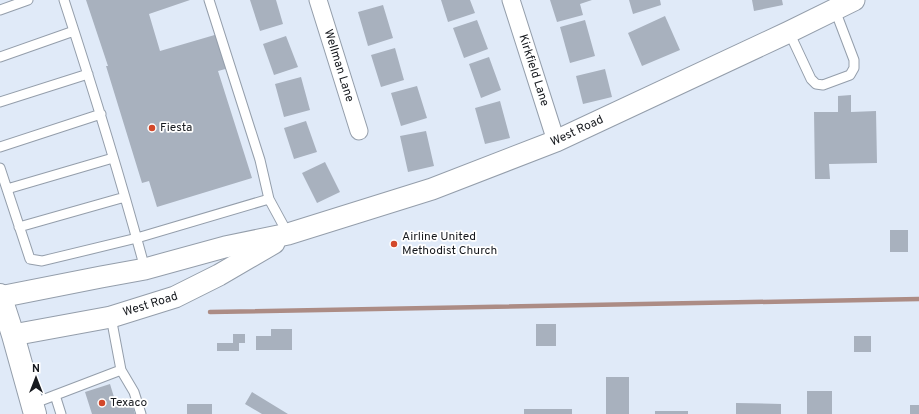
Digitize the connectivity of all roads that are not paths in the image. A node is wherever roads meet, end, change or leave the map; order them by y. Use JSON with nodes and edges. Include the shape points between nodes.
{"nodes":[{"id":1,"x":28,"y":0,"type":"edge"},
{"id":2,"x":64,"y":0,"type":"edge"},
{"id":3,"x":209,"y":0,"type":"edge"},
{"id":4,"x":318,"y":0,"type":"edge"},
{"id":5,"x":511,"y":0,"type":"edge"},
{"id":6,"x":854,"y":0,"type":"edge"},
{"id":7,"x":0,"y":10,"type":"edge"},
{"id":8,"x":835,"y":10,"type":"junction"},
{"id":9,"x":74,"y":31,"type":"junction"},
{"id":10,"x":789,"y":32,"type":"junction"},
{"id":11,"x":0,"y":57,"type":"edge"},
{"id":12,"x":88,"y":74,"type":"junction"},
{"id":13,"x":0,"y":102,"type":"edge"},
{"id":14,"x":101,"y":114,"type":"junction"},
{"id":15,"x":359,"y":131,"type":"dead end"},
{"id":16,"x":556,"y":142,"type":"junction"},
{"id":17,"x":0,"y":146,"type":"edge"},
{"id":18,"x":114,"y":158,"type":"junction"},
{"id":19,"x":0,"y":168,"type":"edge"},
{"id":20,"x":7,"y":189,"type":"junction"},
{"id":21,"x":125,"y":197,"type":"junction"},
{"id":22,"x":269,"y":199,"type":"junction"},
{"id":23,"x":19,"y":227,"type":"junction"},
{"id":24,"x":288,"y":234,"type":"junction"},
{"id":25,"x":137,"y":238,"type":"junction"},
{"id":26,"x":145,"y":269,"type":"junction"},
{"id":27,"x":0,"y":296,"type":"edge"},
{"id":28,"x":111,"y":317,"type":"junction"},
{"id":29,"x":6,"y":336,"type":"edge"},
{"id":30,"x":121,"y":370,"type":"junction"},
{"id":31,"x":55,"y":395,"type":"junction"},
{"id":32,"x":34,"y":409,"type":"edge"},
{"id":33,"x":61,"y":414,"type":"edge"},
{"id":34,"x":142,"y":414,"type":"edge"}],
"edges":[{"from":1,"to":7,"type":"lane"},
{"from":2,"to":9,"type":"lane"},
{"from":3,"to":22,"type":"lane","via":[[260,160]]},
{"from":4,"to":15,"type":"street","name":"Wellman Lane"},
{"from":5,"to":16,"type":"street","name":"Kirkfield Lane"},
{"from":6,"to":8,"type":"street","name":"West Road"},
{"from":8,"to":10,"type":"street","name":"West Road"},
{"from":8,"to":10,"type":"lane","via":[[854,60],[854,68],[850,75],[823,85],[816,84],[810,79]]},
{"from":9,"to":11,"type":"lane"},
{"from":9,"to":12,"type":"lane"},
{"from":10,"to":16,"type":"street","name":"West Road"},
{"from":12,"to":13,"type":"lane"},
{"from":12,"to":14,"type":"lane"},
{"from":14,"to":17,"type":"lane"},
{"from":14,"to":18,"type":"lane"},
{"from":16,"to":24,"type":"street","name":"West Road","via":[[432,190]]},
{"from":18,"to":20,"type":"lane"},
{"from":18,"to":21,"type":"lane"},
{"from":19,"to":20,"type":"lane"},
{"from":20,"to":23,"type":"lane"},
{"from":21,"to":23,"type":"lane"},
{"from":21,"to":25,"type":"lane"},
{"from":22,"to":24,"type":"lane"},
{"from":22,"to":25,"type":"lane"},
{"from":23,"to":25,"type":"lane","via":[[30,259],[42,262]]},
{"from":24,"to":26,"type":"street","name":"West Road","via":[[225,247]]},
{"from":24,"to":28,"type":"street","name":"West Road","via":[[219,275],[175,297]]},
{"from":25,"to":26,"type":"lane"},
{"from":26,"to":27,"type":"street","name":"West Road"},
{"from":27,"to":29,"type":"main road"},
{"from":28,"to":29,"type":"street","name":"West Road"},
{"from":28,"to":30,"type":"lane"},
{"from":29,"to":32,"type":"main road"},
{"from":30,"to":31,"type":"lane"},
{"from":30,"to":34,"type":"lane","via":[[134,392]]},
{"from":31,"to":32,"type":"lane"},
{"from":31,"to":33,"type":"lane"}]}
